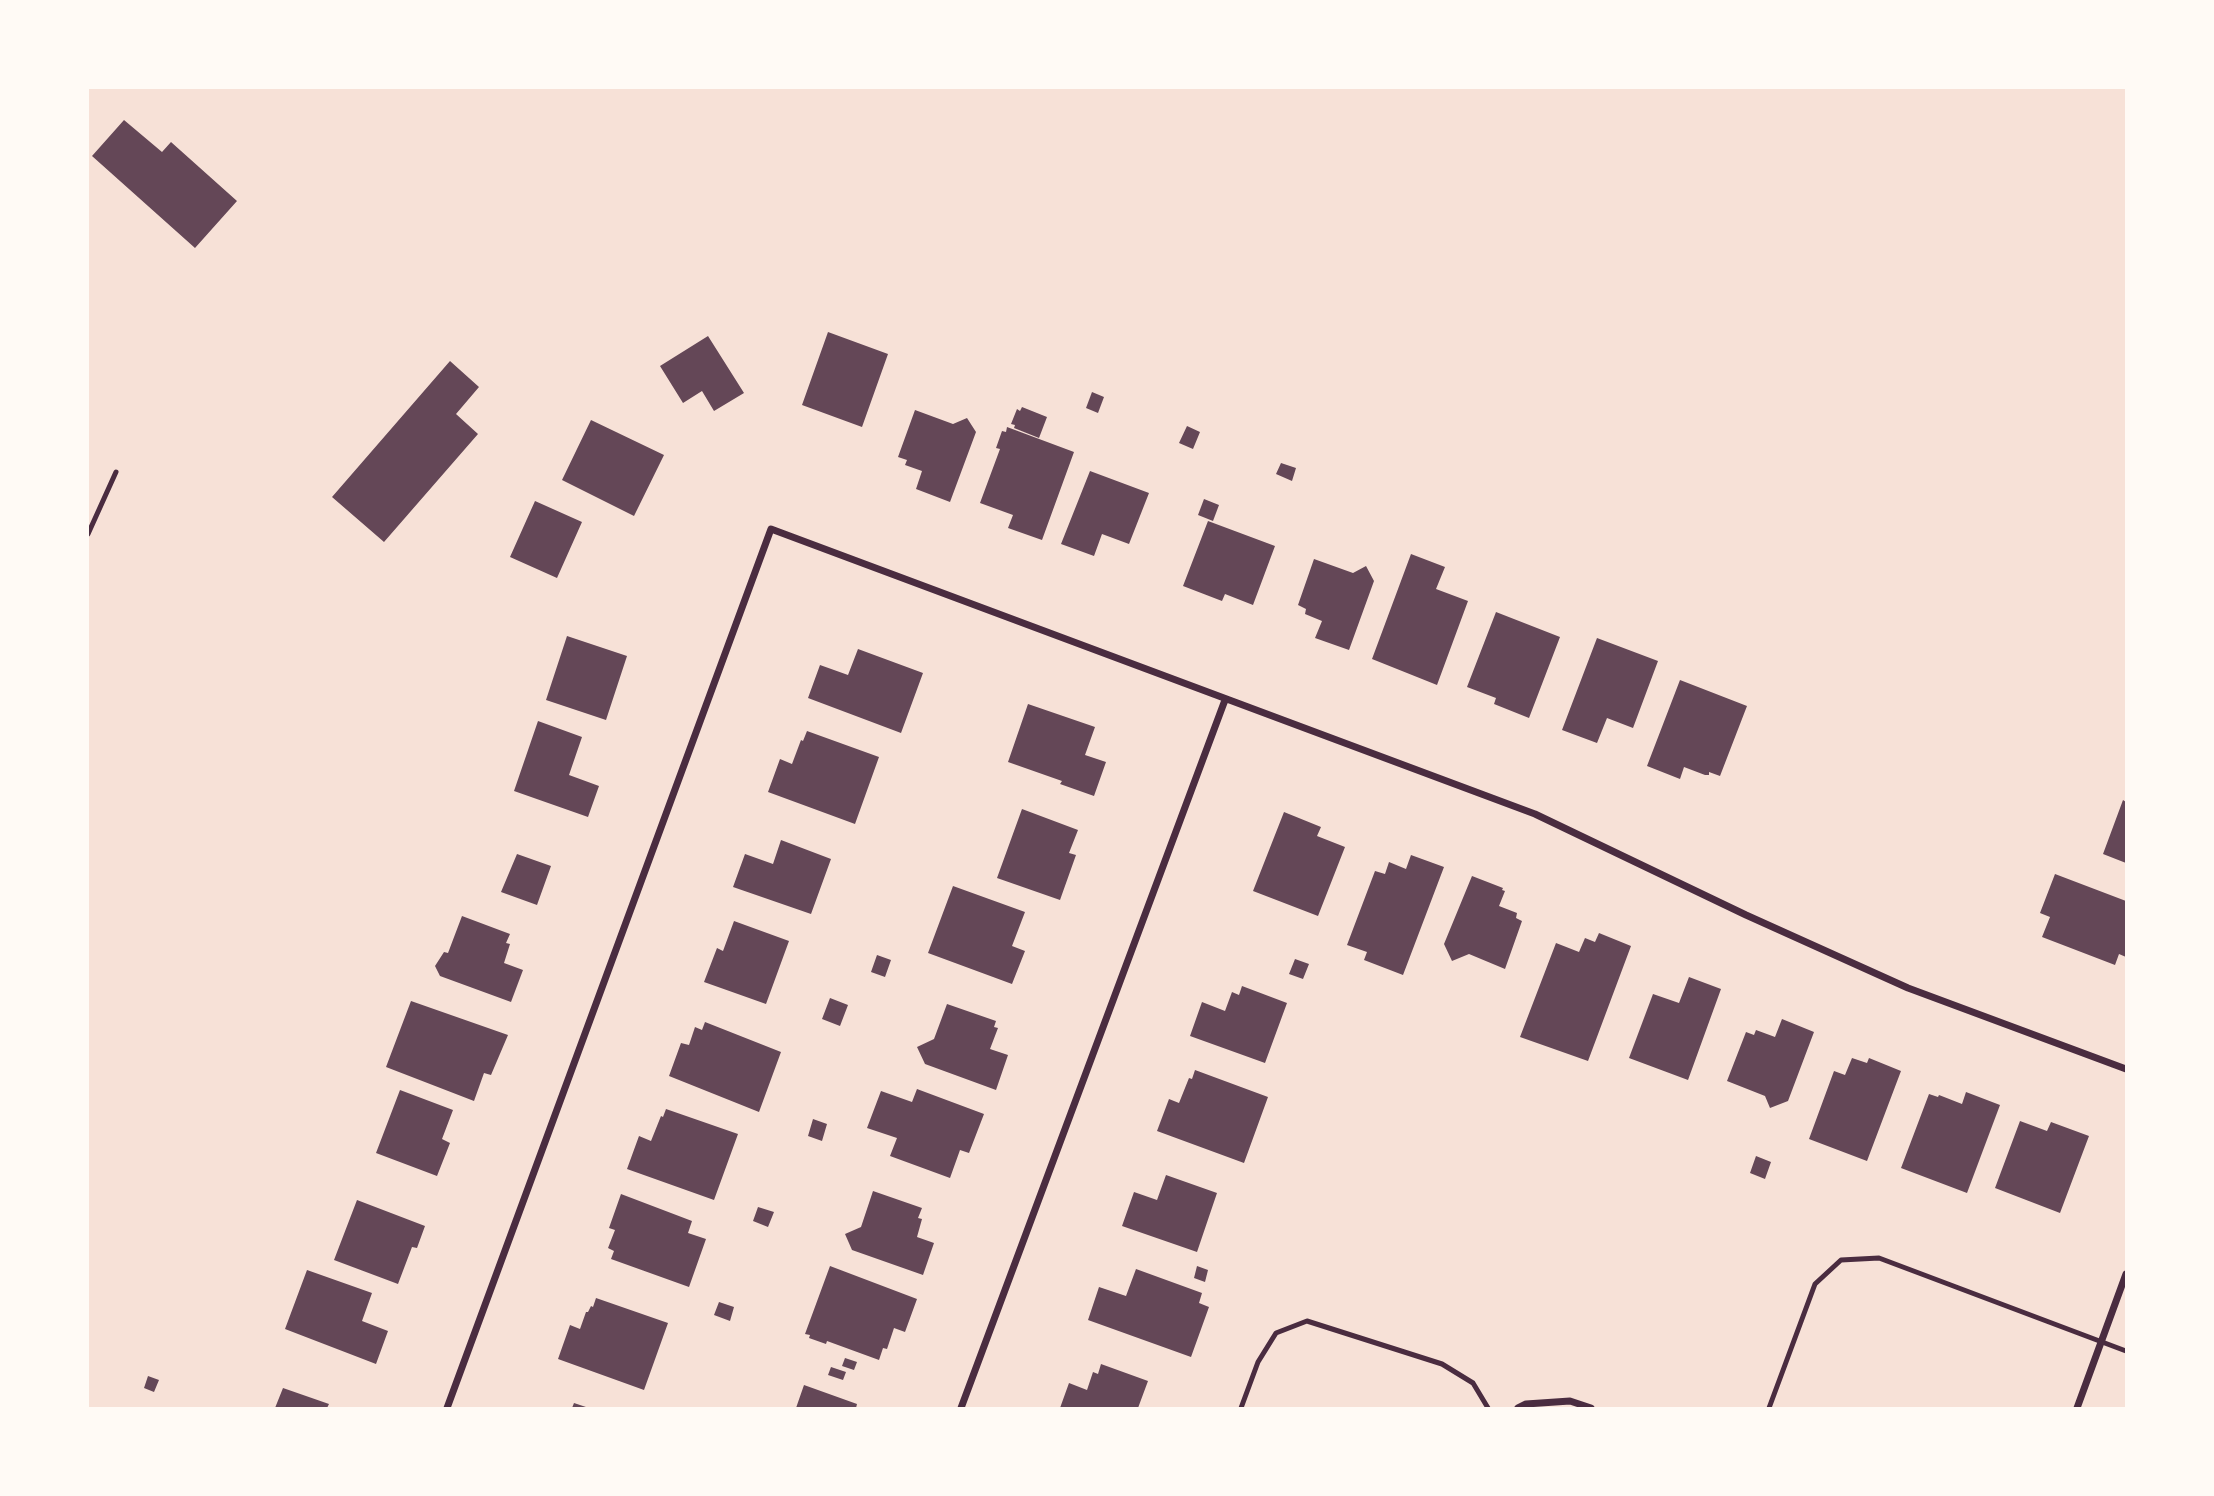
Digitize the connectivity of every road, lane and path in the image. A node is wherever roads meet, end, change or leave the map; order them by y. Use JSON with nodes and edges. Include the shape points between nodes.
{"nodes":[{"id":1,"x":116,"y":472,"type":"dead end"},
{"id":2,"x":88,"y":534,"type":"edge"},
{"id":3,"x":1226,"y":700,"type":"junction"},
{"id":4,"x":2126,"y":1069,"type":"edge"},
{"id":5,"x":2126,"y":1274,"type":"edge"},
{"id":6,"x":2101,"y":1342,"type":"junction"},
{"id":7,"x":2126,"y":1351,"type":"edge"},
{"id":8,"x":447,"y":1409,"type":"edge"},
{"id":9,"x":961,"y":1409,"type":"edge"},
{"id":10,"x":1241,"y":1409,"type":"edge"},
{"id":11,"x":1488,"y":1409,"type":"edge"},
{"id":12,"x":1518,"y":1409,"type":"edge"},
{"id":13,"x":1591,"y":1409,"type":"edge"},
{"id":14,"x":1769,"y":1409,"type":"edge"},
{"id":15,"x":2077,"y":1409,"type":"edge"}],
"edges":[{"from":1,"to":2,"type":"lane"},
{"from":3,"to":4,"type":"street","via":[[1535,814],[1908,988]]},
{"from":3,"to":8,"type":"street","via":[[771,529]]},
{"from":3,"to":9,"type":"street"},
{"from":5,"to":6,"type":"street"},
{"from":6,"to":7,"type":"lane"},
{"from":6,"to":14,"type":"lane","via":[[1879,1258],[1840,1260],[1815,1284]]},
{"from":6,"to":15,"type":"street"},
{"from":10,"to":11,"type":"lane","via":[[1258,1362],[1276,1333],[1307,1321],[1443,1364],[1474,1383]]},
{"from":12,"to":13,"type":"street","via":[[1526,1404],[1570,1401]]}]}
